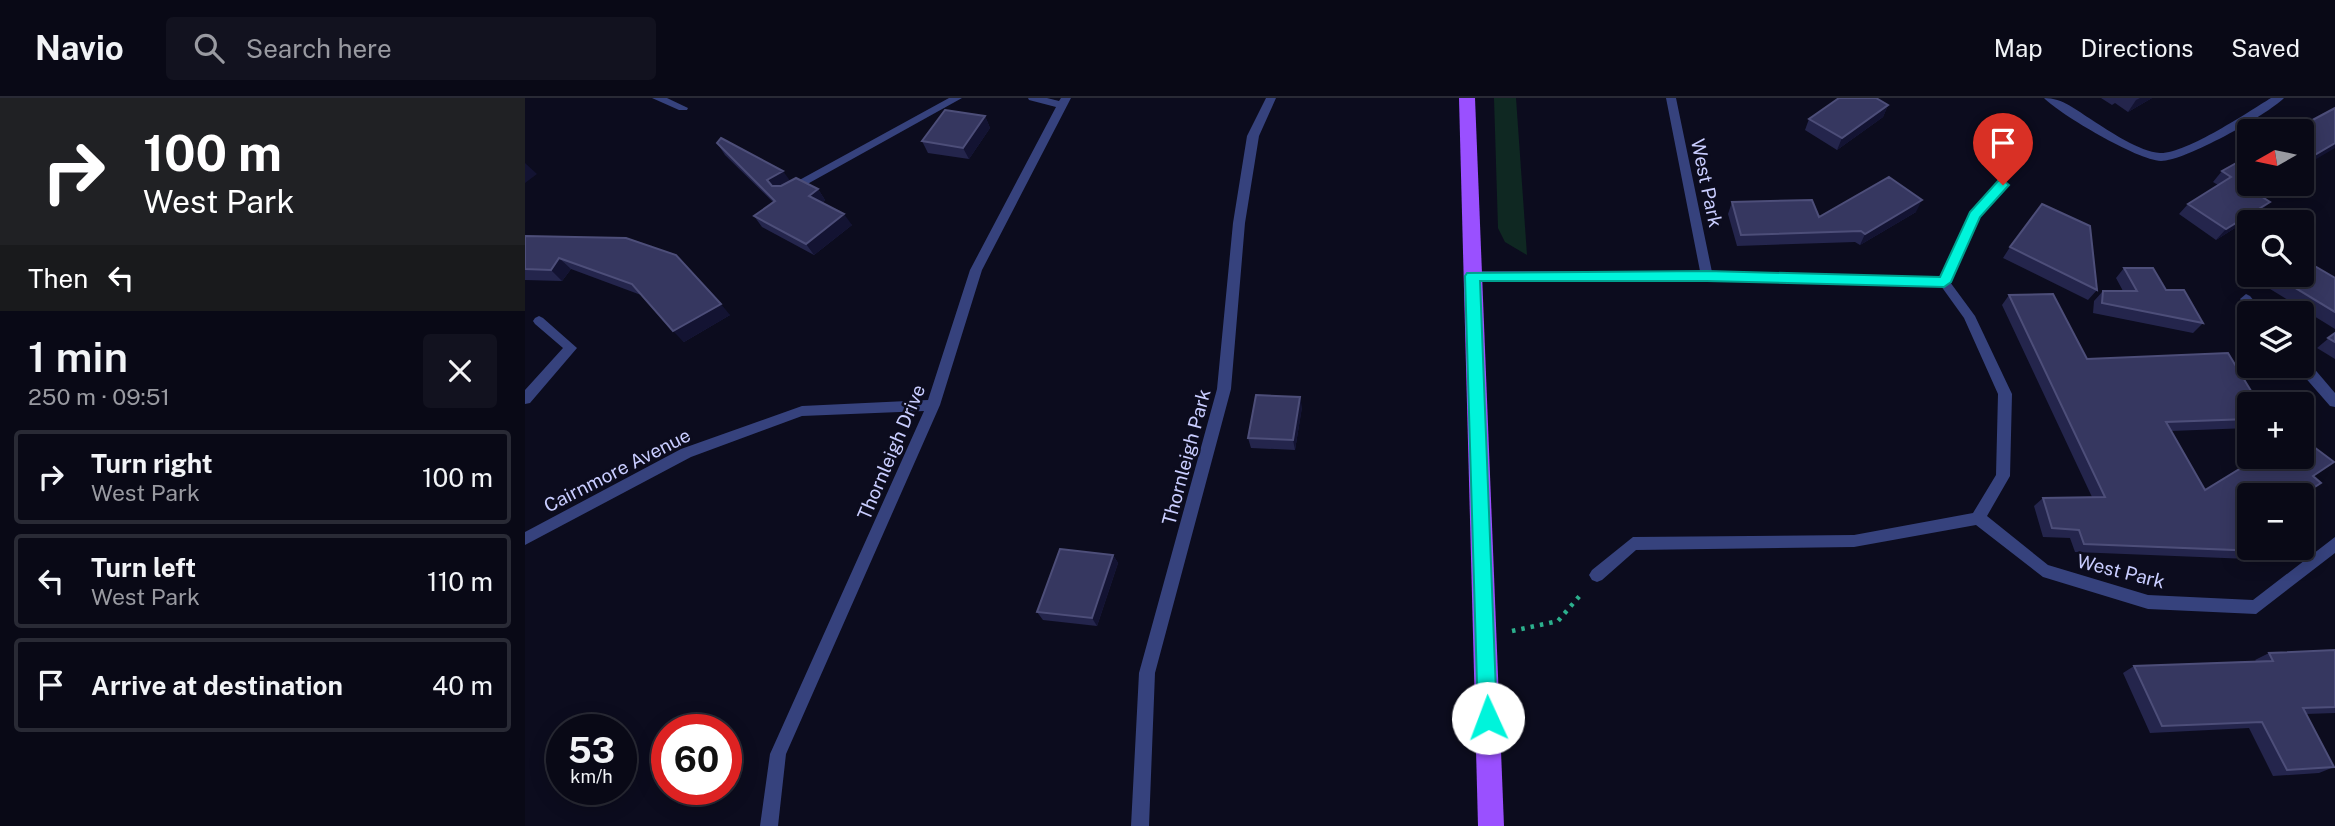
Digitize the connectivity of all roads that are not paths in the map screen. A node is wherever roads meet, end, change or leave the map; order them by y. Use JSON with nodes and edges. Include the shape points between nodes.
{"nodes":[{"id":1,"x":657,"y":98,"type":"edge"},
{"id":2,"x":957,"y":98,"type":"edge"},
{"id":3,"x":1033,"y":98,"type":"edge"},
{"id":4,"x":1271,"y":98,"type":"edge"},
{"id":5,"x":1467,"y":98,"type":"edge"},
{"id":6,"x":1671,"y":98,"type":"edge"},
{"id":7,"x":2049,"y":98,"type":"edge"},
{"id":8,"x":2279,"y":98,"type":"edge"},
{"id":9,"x":1064,"y":102,"type":"edge"},
{"id":10,"x":683,"y":108,"type":"dead end"},
{"id":11,"x":2003,"y":185,"type":"dead end"},
{"id":12,"x":785,"y":192,"type":"edge"},
{"id":13,"x":1472,"y":276,"type":"junction"},
{"id":14,"x":1707,"y":276,"type":"junction"},
{"id":15,"x":1944,"y":282,"type":"junction"},
{"id":16,"x":539,"y":321,"type":"dead end"},
{"id":17,"x":2314,"y":378,"type":"edge"},
{"id":18,"x":525,"y":398,"type":"edge"},
{"id":19,"x":2335,"y":402,"type":"edge"},
{"id":20,"x":933,"y":405,"type":"junction"},
{"id":21,"x":1978,"y":518,"type":"junction"},
{"id":22,"x":525,"y":539,"type":"edge"},
{"id":23,"x":2335,"y":544,"type":"edge"},
{"id":24,"x":1597,"y":575,"type":"road end"},
{"id":25,"x":769,"y":826,"type":"edge"},
{"id":26,"x":1140,"y":826,"type":"edge"},
{"id":27,"x":1491,"y":826,"type":"edge"}],
"edges":[{"from":1,"to":10,"type":"street"},
{"from":2,"to":12,"type":"street"},
{"from":3,"to":9,"type":"street"},
{"from":4,"to":26,"type":"street","name":"Thornleigh Park","via":[[1253,136],[1224,389],[1147,673]]},
{"from":5,"to":13,"type":"main road"},
{"from":6,"to":14,"type":"street","name":"West Park"},
{"from":7,"to":8,"type":"street","via":[[2137,149],[2160,157],[2179,154]]},
{"from":9,"to":20,"type":"street","name":"Thornleigh Drive","via":[[976,270]]},
{"from":11,"to":15,"type":"street","via":[[1975,215]]},
{"from":13,"to":14,"type":"street"},
{"from":13,"to":27,"type":"main road"},
{"from":14,"to":15,"type":"street"},
{"from":15,"to":21,"type":"street","via":[[1969,316],[2005,394],[2003,476]]},
{"from":16,"to":18,"type":"street","via":[[571,348]]},
{"from":17,"to":19,"type":"street"},
{"from":20,"to":22,"type":"street","name":"Cairnmore Avenue","via":[[802,411],[686,453]]},
{"from":20,"to":25,"type":"street","name":"Thornleigh Drive","via":[[778,754]]},
{"from":21,"to":23,"type":"street","name":"West Park","via":[[2043,570],[2148,602],[2256,607]]},
{"from":21,"to":24,"type":"street","via":[[1854,541],[1633,544]]}]}
